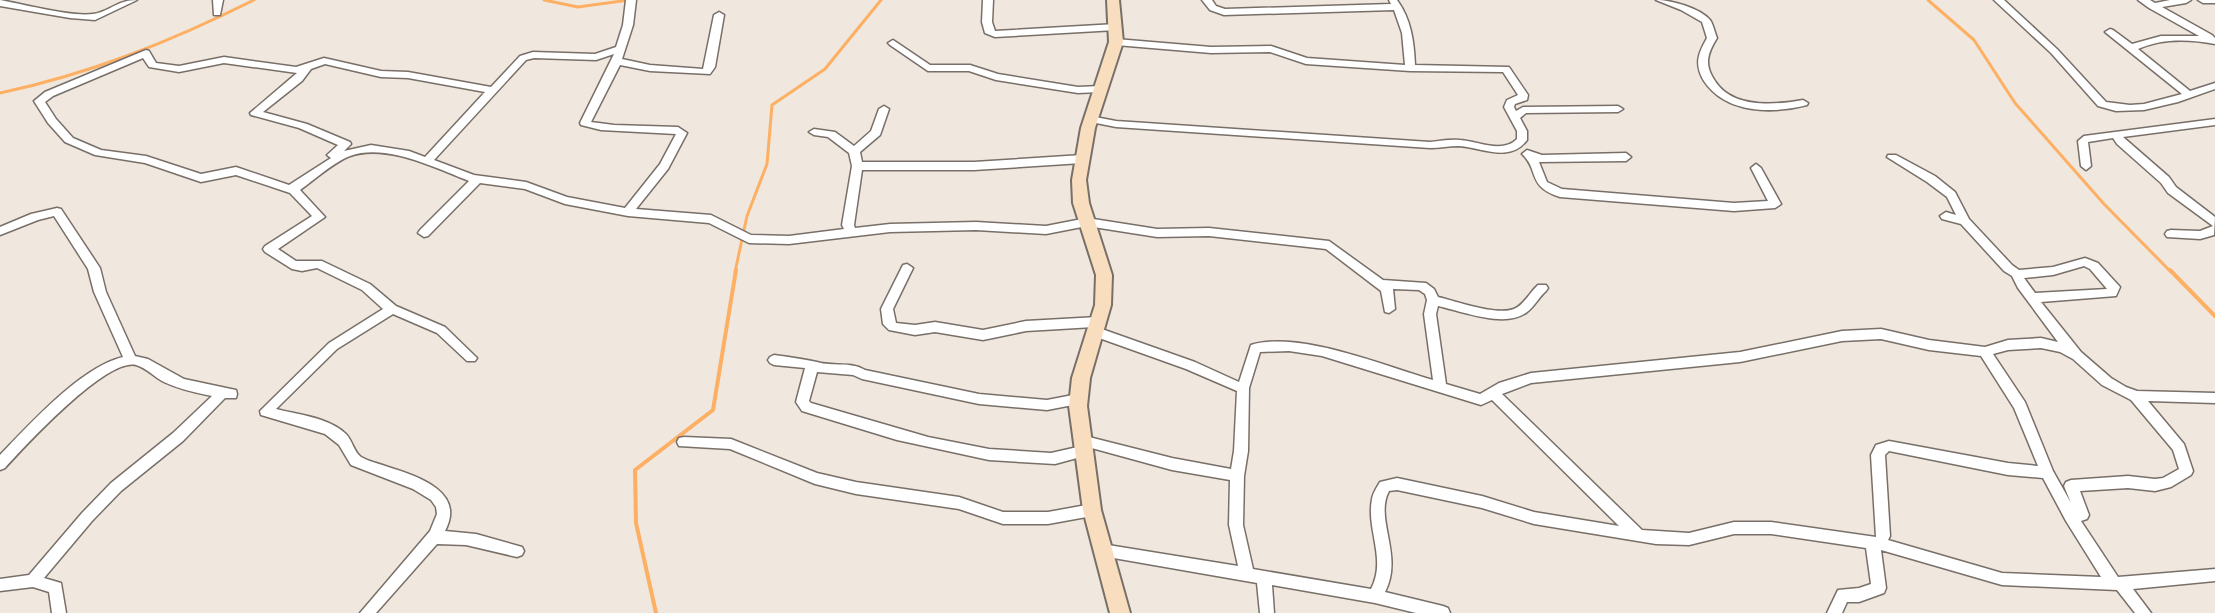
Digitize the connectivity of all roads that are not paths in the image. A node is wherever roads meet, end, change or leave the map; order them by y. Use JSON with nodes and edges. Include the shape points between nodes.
{"nodes":[{"id":1,"x":132,"y":0,"type":"edge"},
{"id":2,"x":218,"y":0,"type":"edge"},
{"id":3,"x":632,"y":0,"type":"edge"},
{"id":4,"x":988,"y":0,"type":"edge"},
{"id":5,"x":1113,"y":0,"type":"edge"},
{"id":6,"x":1207,"y":0,"type":"edge"},
{"id":7,"x":1661,"y":0,"type":"edge"},
{"id":8,"x":1999,"y":0,"type":"edge"},
{"id":9,"x":2143,"y":0,"type":"edge"},
{"id":10,"x":2186,"y":0,"type":"edge"},
{"id":11,"x":2203,"y":0,"type":"edge"},
{"id":12,"x":2215,"y":0,"type":"edge"},
{"id":13,"x":0,"y":3,"type":"edge"},
{"id":14,"x":1395,"y":4,"type":"edge"},
{"id":15,"x":2152,"y":6,"type":"junction"},
{"id":16,"x":218,"y":13,"type":"dead end"},
{"id":17,"x":719,"y":15,"type":"dead end"},
{"id":18,"x":2110,"y":32,"type":"dead end"},
{"id":19,"x":1116,"y":35,"type":"junction"},
{"id":20,"x":2215,"y":41,"type":"edge"},
{"id":21,"x":893,"y":43,"type":"dead end"},
{"id":22,"x":2131,"y":48,"type":"junction"},
{"id":23,"x":621,"y":49,"type":"junction"},
{"id":24,"x":617,"y":61,"type":"junction"},
{"id":25,"x":307,"y":67,"type":"junction"},
{"id":26,"x":1410,"y":68,"type":"junction"},
{"id":27,"x":2215,"y":86,"type":"edge"},
{"id":28,"x":1100,"y":89,"type":"junction"},
{"id":29,"x":490,"y":90,"type":"junction"},
{"id":30,"x":2189,"y":95,"type":"junction"},
{"id":31,"x":1803,"y":103,"type":"dead end"},
{"id":32,"x":884,"y":109,"type":"dead end"},
{"id":33,"x":1618,"y":109,"type":"dead end"},
{"id":34,"x":1516,"y":116,"type":"junction"},
{"id":35,"x":1090,"y":119,"type":"junction"},
{"id":36,"x":2210,"y":123,"type":"edge"},
{"id":37,"x":814,"y":132,"type":"dead end"},
{"id":38,"x":2215,"y":132,"type":"edge"},
{"id":39,"x":2120,"y":134,"type":"junction"},
{"id":40,"x":1515,"y":147,"type":"junction"},
{"id":41,"x":841,"y":151,"type":"dead end"},
{"id":42,"x":855,"y":157,"type":"junction"},
{"id":43,"x":1531,"y":157,"type":"junction"},
{"id":44,"x":1626,"y":157,"type":"dead end"},
{"id":45,"x":1892,"y":157,"type":"dead end"},
{"id":46,"x":1082,"y":159,"type":"junction"},
{"id":47,"x":426,"y":162,"type":"junction"},
{"id":48,"x":2086,"y":166,"type":"dead end"},
{"id":49,"x":1756,"y":168,"type":"dead end"},
{"id":50,"x":477,"y":179,"type":"junction"},
{"id":51,"x":628,"y":212,"type":"junction"},
{"id":52,"x":1946,"y":216,"type":"dead end"},
{"id":53,"x":1965,"y":220,"type":"junction"},
{"id":54,"x":1087,"y":222,"type":"junction"},
{"id":55,"x":2215,"y":223,"type":"edge"},
{"id":56,"x":2215,"y":230,"type":"edge"},
{"id":57,"x":0,"y":231,"type":"edge"},
{"id":58,"x":423,"y":233,"type":"dead end"},
{"id":59,"x":851,"y":233,"type":"junction"},
{"id":60,"x":2171,"y":234,"type":"dead end"},
{"id":61,"x":907,"y":268,"type":"dead end"},
{"id":62,"x":2018,"y":274,"type":"junction"},
{"id":63,"x":1379,"y":284,"type":"junction"},
{"id":64,"x":1542,"y":288,"type":"dead end"},
{"id":65,"x":2032,"y":298,"type":"junction"},
{"id":66,"x":1433,"y":300,"type":"junction"},
{"id":67,"x":392,"y":309,"type":"junction"},
{"id":68,"x":1389,"y":309,"type":"dead end"},
{"id":69,"x":1097,"y":326,"type":"junction"},
{"id":70,"x":1985,"y":352,"type":"junction"},
{"id":71,"x":2080,"y":357,"type":"junction"},
{"id":72,"x":471,"y":358,"type":"dead end"},
{"id":73,"x":131,"y":360,"type":"junction"},
{"id":74,"x":774,"y":360,"type":"dead end"},
{"id":75,"x":812,"y":367,"type":"junction"},
{"id":76,"x":1440,"y":387,"type":"junction"},
{"id":77,"x":1243,"y":388,"type":"junction"},
{"id":78,"x":1493,"y":393,"type":"junction"},
{"id":79,"x":2136,"y":396,"type":"junction"},
{"id":80,"x":2215,"y":398,"type":"edge"},
{"id":81,"x":1078,"y":399,"type":"junction"},
{"id":82,"x":684,"y":442,"type":"dead end"},
{"id":83,"x":1082,"y":446,"type":"junction"},
{"id":84,"x":0,"y":464,"type":"edge"},
{"id":85,"x":2047,"y":473,"type":"junction"},
{"id":86,"x":1237,"y":476,"type":"junction"},
{"id":87,"x":1092,"y":510,"type":"junction"},
{"id":88,"x":2071,"y":517,"type":"junction"},
{"id":89,"x":1638,"y":535,"type":"junction"},
{"id":90,"x":435,"y":538,"type":"junction"},
{"id":91,"x":1876,"y":544,"type":"junction"},
{"id":92,"x":1102,"y":550,"type":"junction"},
{"id":93,"x":517,"y":551,"type":"dead end"},
{"id":94,"x":1246,"y":573,"type":"junction"},
{"id":95,"x":2215,"y":575,"type":"edge"},
{"id":96,"x":1264,"y":577,"type":"junction"},
{"id":97,"x":33,"y":581,"type":"junction"},
{"id":98,"x":2117,"y":584,"type":"junction"},
{"id":99,"x":0,"y":585,"type":"edge"},
{"id":100,"x":1375,"y":596,"type":"junction"},
{"id":101,"x":1416,"y":610,"type":"edge"},
{"id":102,"x":59,"y":613,"type":"edge"},
{"id":103,"x":367,"y":613,"type":"edge"},
{"id":104,"x":1120,"y":613,"type":"edge"},
{"id":105,"x":1267,"y":613,"type":"edge"},
{"id":106,"x":1443,"y":613,"type":"edge"},
{"id":107,"x":1834,"y":613,"type":"edge"},
{"id":108,"x":2144,"y":613,"type":"edge"}],
"edges":[{"from":1,"to":13,"type":"street","via":[[95,17]]},
{"from":2,"to":16,"type":"street"},
{"from":3,"to":23,"type":"street"},
{"from":4,"to":19,"type":"street","via":[[990,33]]},
{"from":5,"to":19,"type":"street"},
{"from":6,"to":14,"type":"street","via":[[1213,8],[1224,12]]},
{"from":7,"to":31,"type":"street","via":[[1706,21],[1712,38],[1702,56],[1702,68],[1709,83],[1724,98],[1743,104],[1785,107]]},
{"from":8,"to":30,"type":"street","via":[[2054,51],[2102,104],[2134,107]]},
{"from":9,"to":15,"type":"street"},
{"from":10,"to":15,"type":"street"},
{"from":11,"to":12,"type":"street"},
{"from":14,"to":26,"type":"street","via":[[1410,49]]},
{"from":15,"to":20,"type":"street"},
{"from":17,"to":24,"type":"street","via":[[706,72]]},
{"from":18,"to":22,"type":"street"},
{"from":19,"to":26,"type":"street","via":[[1145,46],[1271,49],[1306,61]]},
{"from":19,"to":28,"type":"street"},
{"from":20,"to":22,"type":"street","via":[[2161,39]]},
{"from":21,"to":28,"type":"street","via":[[928,68],[970,68],[996,77],[1078,90]]},
{"from":22,"to":30,"type":"street"},
{"from":23,"to":24,"type":"street"},
{"from":23,"to":29,"type":"street","via":[[596,57],[528,55]]},
{"from":24,"to":51,"type":"street","via":[[585,117],[587,126],[643,127],[682,133],[664,166]]},
{"from":25,"to":25,"type":"street","via":[[297,70],[224,60],[179,69],[152,65],[146,53],[49,93],[39,101],[51,122],[69,140],[99,153],[146,160],[201,178],[236,171],[290,189],[345,144],[255,112],[298,80]]},
{"from":25,"to":29,"type":"street","via":[[324,61]]},
{"from":26,"to":34,"type":"street","via":[[1506,69],[1523,95],[1510,105]]},
{"from":27,"to":30,"type":"street"},
{"from":28,"to":35,"type":"street"},
{"from":29,"to":47,"type":"street"},
{"from":32,"to":42,"type":"street","via":[[877,132]]},
{"from":33,"to":34,"type":"street","via":[[1523,110]]},
{"from":34,"to":40,"type":"street","via":[[1522,141]]},
{"from":35,"to":40,"type":"street","via":[[1116,124],[1430,145],[1457,142],[1505,150]]},
{"from":35,"to":46,"type":"street"},
{"from":36,"to":38,"type":"street"},
{"from":36,"to":39,"type":"street"},
{"from":37,"to":42,"type":"street","via":[[831,134]]},
{"from":39,"to":48,"type":"street","via":[[2085,139]]},
{"from":39,"to":55,"type":"street","via":[[2121,142],[2172,190]]},
{"from":40,"to":43,"type":"street"},
{"from":41,"to":42,"type":"street"},
{"from":42,"to":46,"type":"street","via":[[974,166]]},
{"from":42,"to":59,"type":"street","via":[[848,225]]},
{"from":43,"to":44,"type":"street"},
{"from":43,"to":49,"type":"street","via":[[1543,184],[1560,193],[1734,207],[1774,204]]},
{"from":45,"to":53,"type":"street","via":[[1951,195]]},
{"from":46,"to":54,"type":"street","via":[[1079,180]]},
{"from":47,"to":50,"type":"street"},
{"from":47,"to":67,"type":"street","via":[[372,148],[345,154],[293,189],[320,217],[269,249],[292,266],[318,264],[366,287]]},
{"from":50,"to":51,"type":"street","via":[[526,186],[565,200]]},
{"from":50,"to":58,"type":"street"},
{"from":51,"to":59,"type":"street","via":[[711,219],[749,239],[789,240]]},
{"from":52,"to":53,"type":"street"},
{"from":53,"to":62,"type":"street"},
{"from":54,"to":59,"type":"street","via":[[1046,230],[976,226]]},
{"from":54,"to":63,"type":"street","via":[[1157,233],[1209,232],[1329,245]]},
{"from":54,"to":69,"type":"street","via":[[1104,275],[1103,305]]},
{"from":56,"to":60,"type":"street","via":[[2205,235]]},
{"from":57,"to":73,"type":"street","via":[[57,212],[94,268],[100,292]]},
{"from":61,"to":69,"type":"street","via":[[887,309],[893,327],[935,327],[983,335],[1026,326]]},
{"from":62,"to":65,"type":"street","via":[[2020,286]]},
{"from":62,"to":65,"type":"street","via":[[2053,271],[2085,262],[2114,287],[2112,293]]},
{"from":63,"to":66,"type":"street","via":[[1422,286]]},
{"from":63,"to":68,"type":"street","via":[[1389,292]]},
{"from":64,"to":66,"type":"street","via":[[1528,305],[1513,314]]},
{"from":65,"to":71,"type":"street","via":[[2041,316]]},
{"from":66,"to":76,"type":"street","via":[[1430,314]]},
{"from":67,"to":72,"type":"street","via":[[441,330]]},
{"from":67,"to":90,"type":"street","via":[[333,346],[267,411],[325,427],[340,435],[356,461],[437,497],[444,506],[444,516]]},
{"from":69,"to":77,"type":"street","via":[[1122,344],[1185,363]]},
{"from":69,"to":81,"type":"street"},
{"from":70,"to":71,"type":"street","via":[[2041,342]]},
{"from":70,"to":78,"type":"street","via":[[1888,335],[1842,336],[1740,357],[1531,378]]},
{"from":70,"to":85,"type":"street","via":[[2020,406]]},
{"from":71,"to":79,"type":"street","via":[[2106,382]]},
{"from":73,"to":84,"type":"street","via":[[103,370]]},
{"from":73,"to":97,"type":"street","via":[[148,364],[171,380],[225,395],[116,487]]},
{"from":74,"to":75,"type":"street"},
{"from":75,"to":81,"type":"street","via":[[855,370],[979,399],[1047,405]]},
{"from":75,"to":83,"type":"street","via":[[802,402],[807,407],[878,429],[939,446],[1053,459]]},
{"from":76,"to":77,"type":"street","via":[[1322,351],[1289,346],[1255,348]]},
{"from":76,"to":78,"type":"street","via":[[1480,400]]},
{"from":77,"to":86,"type":"street"},
{"from":78,"to":89,"type":"street"},
{"from":79,"to":80,"type":"street"},
{"from":79,"to":88,"type":"street","via":[[2179,448],[2186,471],[2166,483],[2071,486],[2082,515]]},
{"from":81,"to":83,"type":"street"},
{"from":82,"to":87,"type":"street","via":[[731,444],[815,478],[958,503],[1003,518],[1048,518]]},
{"from":83,"to":86,"type":"street"},
{"from":83,"to":87,"type":"street"},
{"from":85,"to":88,"type":"street"},
{"from":85,"to":91,"type":"street","via":[[1900,447],[1881,449],[1878,455],[1883,536]]},
{"from":86,"to":94,"type":"street","via":[[1236,525]]},
{"from":87,"to":92,"type":"street"},
{"from":88,"to":98,"type":"street"},
{"from":89,"to":91,"type":"street","via":[[1689,539],[1734,528],[1771,528]]},
{"from":89,"to":100,"type":"street","via":[[1534,518],[1482,502],[1397,484],[1385,486],[1377,501],[1387,572]]},
{"from":90,"to":93,"type":"street","via":[[447,536]]},
{"from":90,"to":103,"type":"street"},
{"from":91,"to":98,"type":"street","via":[[2002,579]]},
{"from":91,"to":107,"type":"street","via":[[1879,588],[1859,595],[1843,595]]},
{"from":92,"to":94,"type":"street"},
{"from":92,"to":104,"type":"street"},
{"from":94,"to":96,"type":"street"},
{"from":95,"to":98,"type":"street"},
{"from":96,"to":100,"type":"street"},
{"from":96,"to":105,"type":"street"},
{"from":97,"to":99,"type":"street"},
{"from":97,"to":102,"type":"street","via":[[56,588]]},
{"from":98,"to":108,"type":"street"},
{"from":100,"to":101,"type":"street"},
{"from":101,"to":106,"type":"street"}]}
